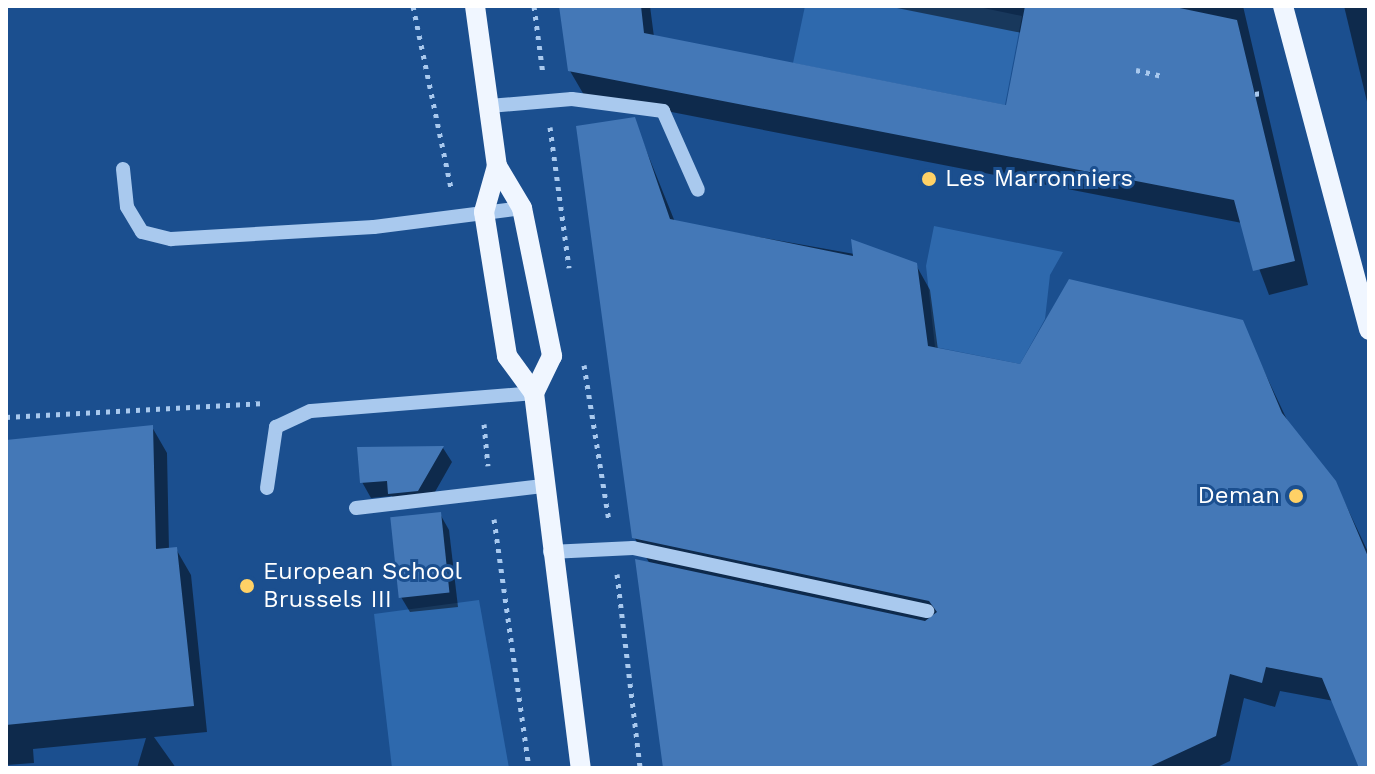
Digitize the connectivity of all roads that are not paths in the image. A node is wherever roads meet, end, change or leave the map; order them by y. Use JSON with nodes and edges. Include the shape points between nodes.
{"nodes":[{"id":1,"x":475,"y":6,"type":"edge"},
{"id":2,"x":1283,"y":6,"type":"edge"},
{"id":3,"x":489,"y":106,"type":"junction"},
{"id":4,"x":497,"y":166,"type":"junction"},
{"id":5,"x":123,"y":169,"type":"dead end"},
{"id":6,"x":698,"y":190,"type":"dead end"},
{"id":7,"x":522,"y":208,"type":"junction"},
{"id":8,"x":484,"y":212,"type":"junction"},
{"id":9,"x":1369,"y":330,"type":"edge"},
{"id":10,"x":534,"y":393,"type":"junction"},
{"id":11,"x":543,"y":486,"type":"junction"},
{"id":12,"x":267,"y":488,"type":"dead end"},
{"id":13,"x":356,"y":508,"type":"dead end"},
{"id":14,"x":550,"y":552,"type":"junction"},
{"id":15,"x":927,"y":611,"type":"dead end"},
{"id":16,"x":581,"y":768,"type":"edge"}],
"edges":[{"from":1,"to":3,"type":"main road"},
{"from":2,"to":9,"type":"main road"},
{"from":3,"to":4,"type":"main road"},
{"from":3,"to":6,"type":"lane","via":[[546,101],[663,111]]},
{"from":4,"to":7,"type":"main road"},
{"from":4,"to":8,"type":"main road"},
{"from":5,"to":8,"type":"lane","via":[[127,207],[142,232],[171,239],[374,227]]},
{"from":7,"to":8,"type":"lane"},
{"from":7,"to":10,"type":"main road","via":[[552,356]]},
{"from":8,"to":10,"type":"main road","via":[[507,356]]},
{"from":10,"to":11,"type":"main road"},
{"from":10,"to":12,"type":"lane","via":[[311,411],[276,427]]},
{"from":11,"to":13,"type":"lane"},
{"from":11,"to":14,"type":"main road"},
{"from":14,"to":15,"type":"lane","via":[[613,545]]},
{"from":14,"to":16,"type":"main road"}]}
